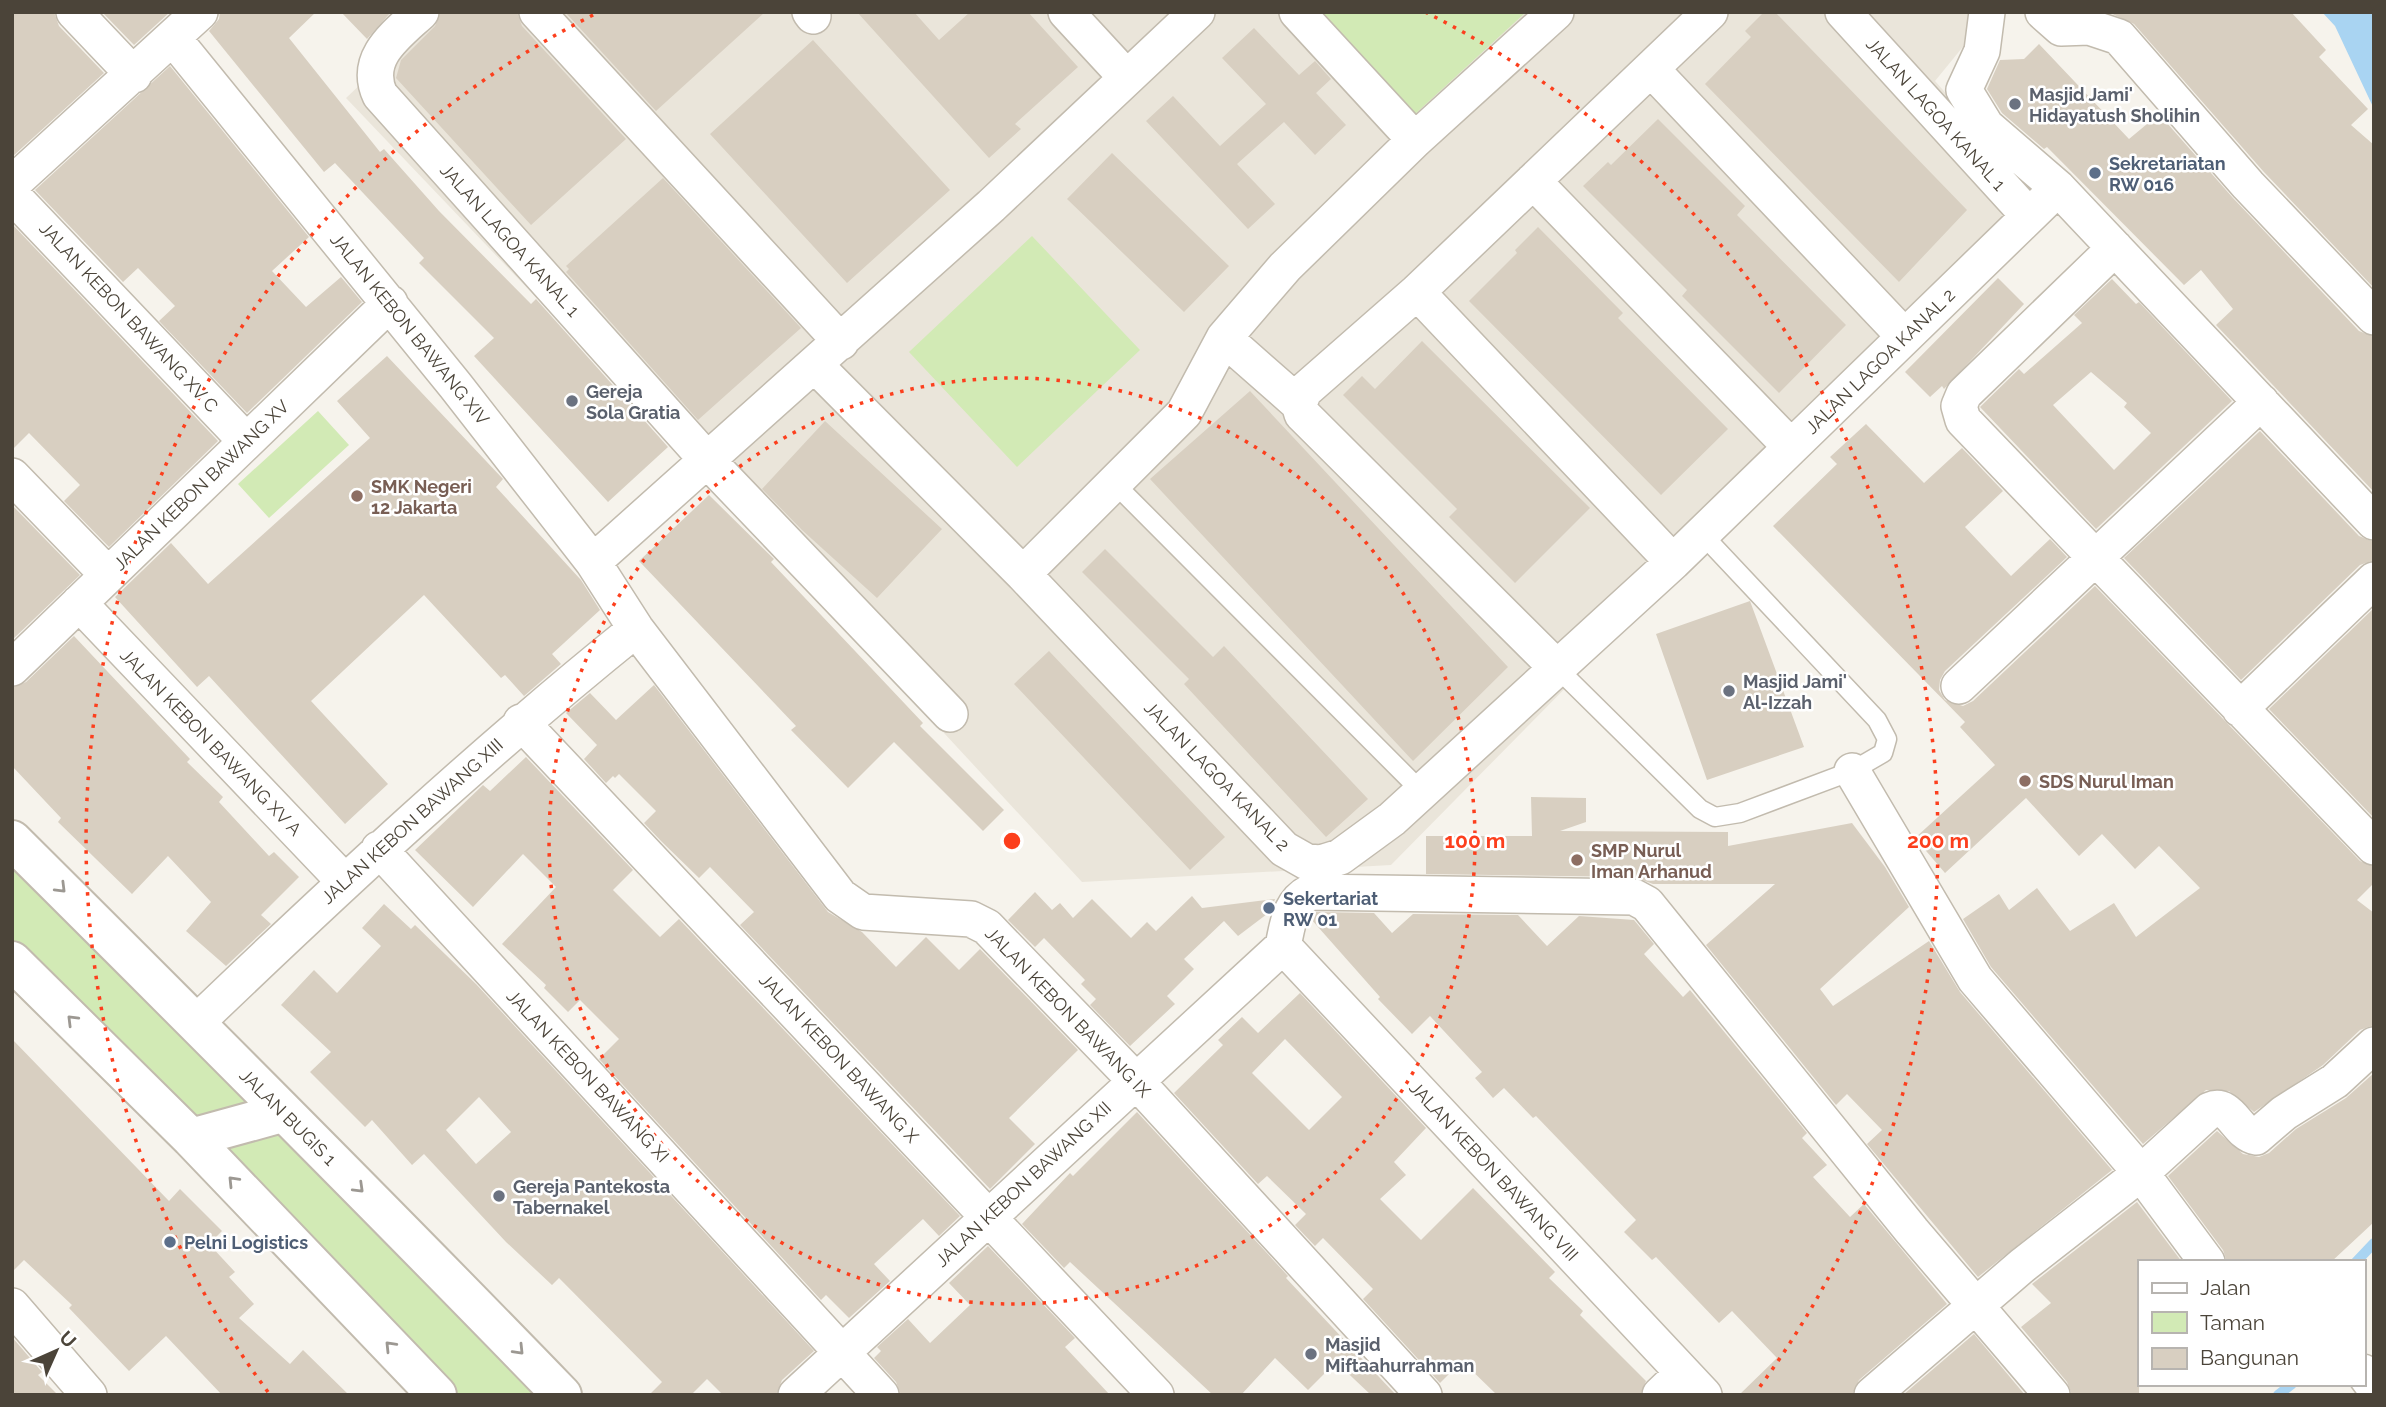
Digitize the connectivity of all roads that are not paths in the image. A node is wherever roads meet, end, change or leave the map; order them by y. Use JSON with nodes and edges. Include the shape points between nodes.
{"nodes":[{"id":1,"x":74,"y":12,"type":"edge"},
{"id":2,"x":200,"y":12,"type":"edge"},
{"id":3,"x":421,"y":12,"type":"edge"},
{"id":4,"x":537,"y":12,"type":"edge"},
{"id":5,"x":1066,"y":12,"type":"edge"},
{"id":6,"x":1197,"y":12,"type":"edge"},
{"id":7,"x":1297,"y":12,"type":"edge"},
{"id":8,"x":1556,"y":12,"type":"edge"},
{"id":9,"x":1710,"y":12,"type":"edge"},
{"id":10,"x":1843,"y":12,"type":"edge"},
{"id":11,"x":1987,"y":12,"type":"edge"},
{"id":12,"x":2043,"y":12,"type":"edge"},
{"id":13,"x":173,"y":38,"type":"junction"},
{"id":14,"x":1652,"y":69,"type":"junction"},
{"id":15,"x":134,"y":75,"type":"junction"},
{"id":16,"x":1126,"y":77,"type":"junction"},
{"id":17,"x":1415,"y":140,"type":"junction"},
{"id":18,"x":1533,"y":181,"type":"junction"},
{"id":19,"x":12,"y":184,"type":"edge"},
{"id":20,"x":2058,"y":188,"type":"junction"},
{"id":21,"x":12,"y":195,"type":"edge"},
{"id":22,"x":2029,"y":216,"type":"junction"},
{"id":23,"x":2115,"y":248,"type":"junction"},
{"id":24,"x":1417,"y":292,"type":"junction"},
{"id":25,"x":390,"y":303,"type":"junction"},
{"id":26,"x":2374,"y":317,"type":"edge"},
{"id":27,"x":1905,"y":336,"type":"junction"},
{"id":28,"x":1224,"y":338,"type":"junction"},
{"id":29,"x":841,"y":342,"type":"junction"},
{"id":30,"x":815,"y":365,"type":"junction"},
{"id":31,"x":2261,"y":402,"type":"junction"},
{"id":32,"x":1299,"y":404,"type":"junction"},
{"id":33,"x":245,"y":440,"type":"junction"},
{"id":34,"x":1791,"y":447,"type":"junction"},
{"id":35,"x":708,"y":461,"type":"junction"},
{"id":36,"x":12,"y":476,"type":"edge"},
{"id":37,"x":1115,"y":484,"type":"junction"},
{"id":38,"x":2374,"y":522,"type":"edge"},
{"id":39,"x":1702,"y":534,"type":"junction"},
{"id":40,"x":2093,"y":557,"type":"junction"},
{"id":41,"x":593,"y":562,"type":"junction"},
{"id":42,"x":1673,"y":562,"type":"junction"},
{"id":43,"x":1023,"y":574,"type":"junction"},
{"id":44,"x":107,"y":575,"type":"junction"},
{"id":45,"x":2374,"y":580,"type":"edge"},
{"id":46,"x":79,"y":603,"type":"junction"},
{"id":47,"x":636,"y":629,"type":"junction"},
{"id":48,"x":1556,"y":667,"type":"junction"},
{"id":49,"x":12,"y":668,"type":"edge"},
{"id":50,"x":1959,"y":686,"type":"dead end"},
{"id":51,"x":2241,"y":709,"type":"junction"},
{"id":52,"x":950,"y":714,"type":"dead end"},
{"id":53,"x":521,"y":722,"type":"junction"},
{"id":54,"x":1853,"y":771,"type":"junction"},
{"id":55,"x":1422,"y":792,"type":"junction"},
{"id":56,"x":12,"y":840,"type":"edge"},
{"id":57,"x":2374,"y":847,"type":"edge"},
{"id":58,"x":379,"y":849,"type":"junction"},
{"id":59,"x":344,"y":881,"type":"junction"},
{"id":60,"x":1283,"y":946,"type":"junction"},
{"id":61,"x":13,"y":963,"type":"edge"},
{"id":62,"x":196,"y":1023,"type":"junction"},
{"id":63,"x":2374,"y":1045,"type":"edge"},
{"id":64,"x":1135,"y":1080,"type":"junction"},
{"id":65,"x":282,"y":1113,"type":"junction"},
{"id":66,"x":191,"y":1138,"type":"junction"},
{"id":67,"x":2141,"y":1173,"type":"junction"},
{"id":68,"x":988,"y":1215,"type":"junction"},
{"id":69,"x":2206,"y":1260,"type":"edge"},
{"id":70,"x":1978,"y":1304,"type":"junction"},
{"id":71,"x":12,"y":1306,"type":"edge"},
{"id":72,"x":843,"y":1352,"type":"junction"},
{"id":73,"x":1683,"y":1387,"type":"edge"},
{"id":74,"x":89,"y":1395,"type":"edge"},
{"id":75,"x":438,"y":1395,"type":"edge"},
{"id":76,"x":562,"y":1395,"type":"edge"},
{"id":77,"x":796,"y":1395,"type":"edge"},
{"id":78,"x":881,"y":1395,"type":"edge"},
{"id":79,"x":1156,"y":1395,"type":"edge"},
{"id":80,"x":1424,"y":1395,"type":"edge"},
{"id":81,"x":1872,"y":1395,"type":"edge"},
{"id":82,"x":2052,"y":1395,"type":"edge"}],
"edges":[{"from":1,"to":15,"type":"street"},
{"from":2,"to":13,"type":"street"},
{"from":3,"to":35,"type":"street","name":"JALAN LAGOA KANAL 1","via":[[379,56],[373,74],[380,95]]},
{"from":4,"to":29,"type":"street"},
{"from":5,"to":16,"type":"street"},
{"from":6,"to":16,"type":"street"},
{"from":7,"to":17,"type":"street"},
{"from":8,"to":17,"type":"street"},
{"from":9,"to":14,"type":"street"},
{"from":10,"to":22,"type":"street","name":"JALAN LAGOA KANAL 1"},
{"from":11,"to":20,"type":"street","via":[[1982,51],[1965,90],[1986,126]]},
{"from":12,"to":26,"type":"street","via":[[2061,28],[2090,27],[2119,37],[2248,185]]},
{"from":13,"to":15,"type":"street"},
{"from":13,"to":25,"type":"street","name":"JALAN KEBON BAWANG XIV"},
{"from":14,"to":18,"type":"street"},
{"from":14,"to":27,"type":"street"},
{"from":15,"to":19,"type":"street"},
{"from":16,"to":29,"type":"street"},
{"from":17,"to":28,"type":"street","via":[[1284,267]]},
{"from":18,"to":24,"type":"street"},
{"from":18,"to":34,"type":"street"},
{"from":20,"to":22,"type":"street","name":"JALAN LAGOA KANAL 2"},
{"from":20,"to":23,"type":"street"},
{"from":21,"to":33,"type":"street","name":"JALAN KEBON BAWANG XV C"},
{"from":22,"to":27,"type":"street","name":"JALAN LAGOA KANAL 2"},
{"from":23,"to":31,"type":"street"},
{"from":23,"to":40,"type":"street","via":[[1964,394],[1959,405],[1963,420]]},
{"from":24,"to":32,"type":"street","via":[[1304,391]]},
{"from":24,"to":42,"type":"street"},
{"from":25,"to":33,"type":"street","name":"JALAN KEBON BAWANG XV"},
{"from":25,"to":41,"type":"street","name":"JALAN KEBON BAWANG XIV"},
{"from":27,"to":34,"type":"street","name":"JALAN LAGOA KANAL 2"},
{"from":28,"to":32,"type":"street"},
{"from":28,"to":37,"type":"street","via":[[1184,413]]},
{"from":29,"to":30,"type":"street"},
{"from":30,"to":35,"type":"street"},
{"from":30,"to":43,"type":"street","name":"JALAN LAGOA KANAL 2"},
{"from":31,"to":38,"type":"street"},
{"from":31,"to":40,"type":"street"},
{"from":32,"to":48,"type":"street","via":[[1302,414]]},
{"from":33,"to":44,"type":"street","name":"JALAN KEBON BAWANG XV"},
{"from":34,"to":39,"type":"street","name":"JALAN LAGOA KANAL 2"},
{"from":35,"to":41,"type":"street"},
{"from":35,"to":52,"type":"street","name":"JALAN LAGOA KANAL 1"},
{"from":36,"to":44,"type":"street"},
{"from":37,"to":43,"type":"street"},
{"from":37,"to":55,"type":"lane"},
{"from":39,"to":42,"type":"street","name":"JALAN LAGOA KANAL 2"},
{"from":39,"to":54,"type":"lane","via":[[1877,720],[1887,739],[1883,752]]},
{"from":40,"to":50,"type":"street"},
{"from":40,"to":51,"type":"street"},
{"from":41,"to":47,"type":"street","name":"JALAN KEBON BAWANG XIV"},
{"from":42,"to":48,"type":"street","name":"JALAN LAGOA KANAL 2"},
{"from":43,"to":55,"type":"street","name":"JALAN LAGOA KANAL 2","via":[[1284,849],[1307,862],[1340,857]]},
{"from":44,"to":46,"type":"street","name":"JALAN KEBON BAWANG XV"},
{"from":45,"to":51,"type":"street"},
{"from":46,"to":49,"type":"street","name":"JALAN KEBON BAWANG XV"},
{"from":46,"to":59,"type":"street","name":"JALAN KEBON BAWANG XV A"},
{"from":47,"to":53,"type":"street","name":"JALAN KEBON BAWANG XIII"},
{"from":47,"to":64,"type":"street","name":"JALAN KEBON BAWANG IX","via":[[840,895],[863,912],[971,919],[987,927]]},
{"from":48,"to":54,"type":"lane","via":[[1700,809],[1715,817],[1740,813]]},
{"from":48,"to":55,"type":"street","name":"JALAN LAGOA KANAL 2"},
{"from":51,"to":57,"type":"street"},
{"from":53,"to":58,"type":"street","name":"JALAN KEBON BAWANG XIII"},
{"from":53,"to":68,"type":"street","name":"JALAN KEBON BAWANG X"},
{"from":54,"to":67,"type":"street","via":[[1975,979]]},
{"from":56,"to":62,"type":"street","name":"JALAN BUGIS 1","one_way":true},
{"from":58,"to":59,"type":"street","name":"JALAN KEBON BAWANG XIII"},
{"from":58,"to":72,"type":"street","name":"JALAN KEBON BAWANG XI"},
{"from":59,"to":62,"type":"street","name":"JALAN KEBON BAWANG XIII"},
{"from":60,"to":64,"type":"street","name":"JALAN KEBON BAWANG XII"},
{"from":60,"to":70,"type":"street","via":[[1292,908],[1310,892],[1634,897],[1647,904],[1912,1231]]},
{"from":60,"to":73,"type":"street","name":"JALAN KEBON BAWANG VIII"},
{"from":66,"to":61,"type":"street","one_way":true},
{"from":62,"to":65,"type":"street","name":"JALAN BUGIS 1"},
{"from":63,"to":67,"type":"street","via":[[2335,1081],[2256,1137],[2215,1107]]},
{"from":64,"to":68,"type":"street","name":"JALAN KEBON BAWANG XII"},
{"from":64,"to":80,"type":"street","name":"JALAN KEBON BAWANG IX"},
{"from":65,"to":66,"type":"street"},
{"from":65,"to":76,"type":"street","name":"JALAN BUGIS 1","one_way":true},
{"from":75,"to":66,"type":"street","one_way":true},
{"from":67,"to":69,"type":"street"},
{"from":67,"to":70,"type":"street"},
{"from":68,"to":72,"type":"street","name":"JALAN KEBON BAWANG XII"},
{"from":68,"to":79,"type":"street","name":"JALAN KEBON BAWANG X"},
{"from":70,"to":81,"type":"street"},
{"from":70,"to":82,"type":"street"},
{"from":71,"to":74,"type":"street"},
{"from":72,"to":77,"type":"street","name":"JALAN KEBON BAWANG XII"},
{"from":72,"to":78,"type":"street","name":"JALAN KEBON BAWANG XI"}]}
